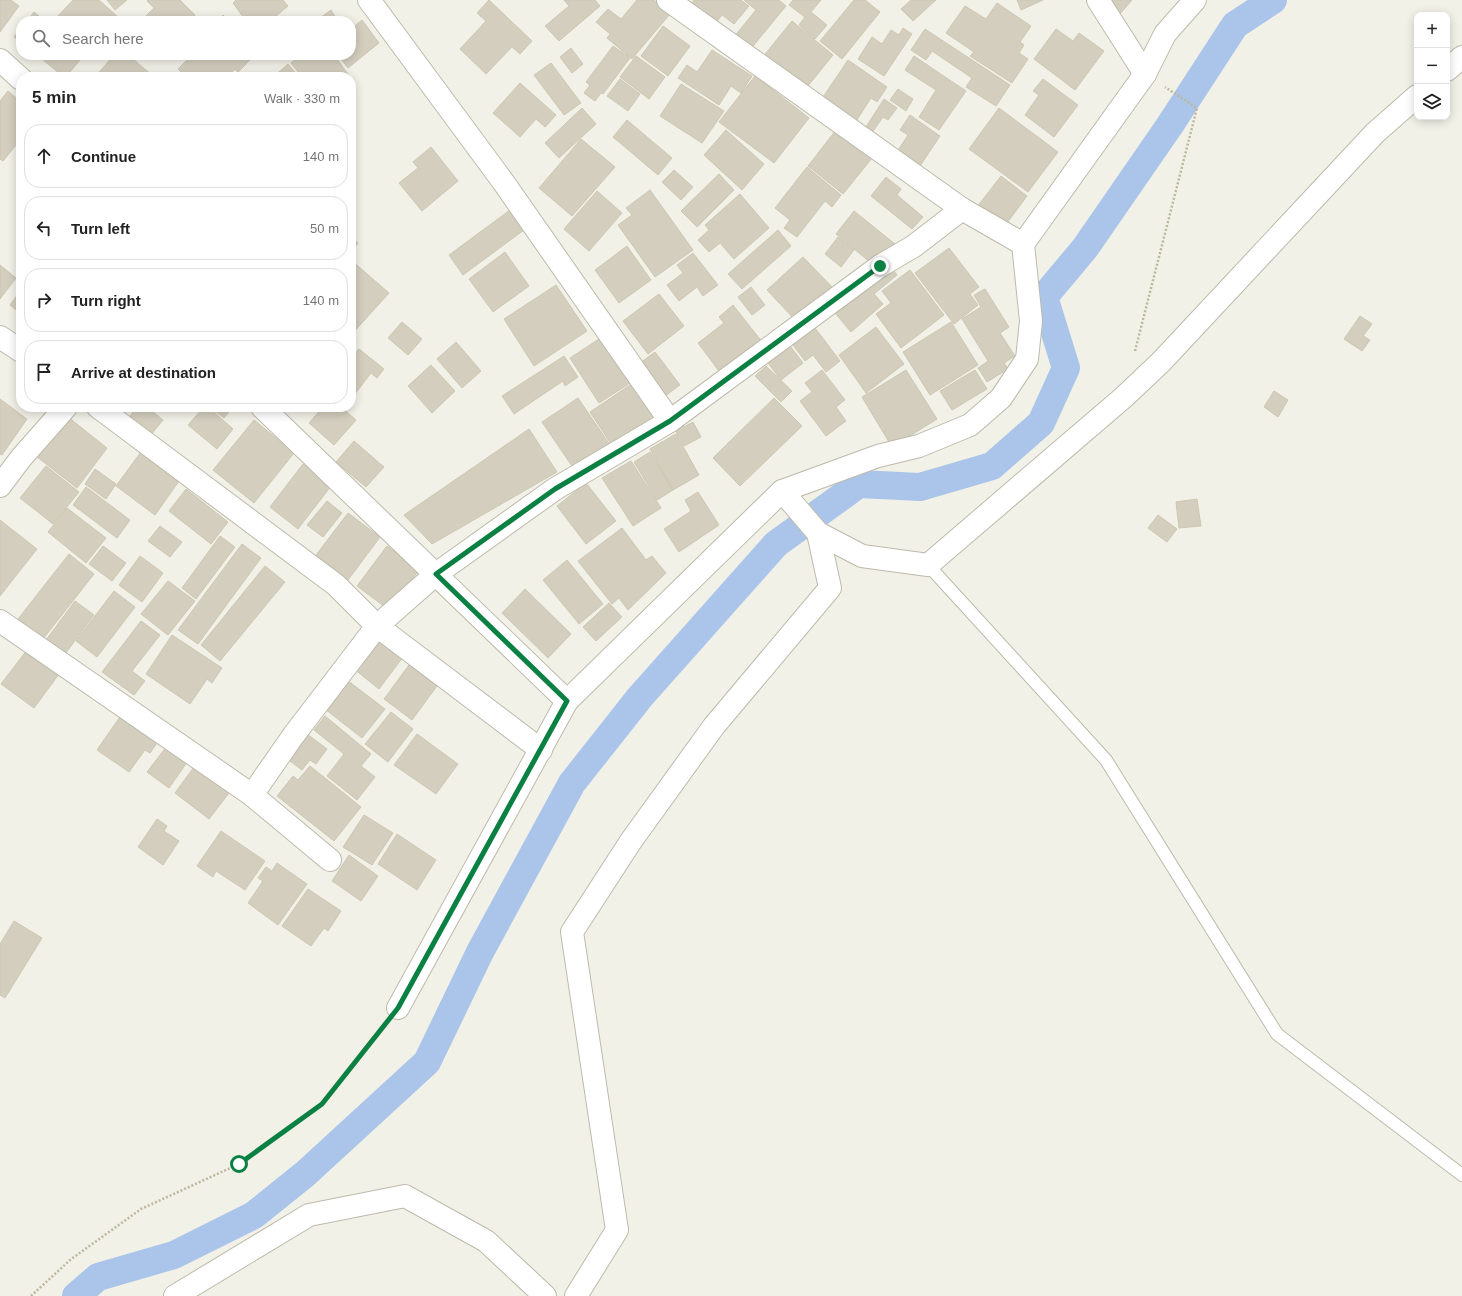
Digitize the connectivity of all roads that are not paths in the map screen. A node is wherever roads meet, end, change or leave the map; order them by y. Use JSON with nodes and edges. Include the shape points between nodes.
{"nodes":[{"id":1,"x":369,"y":0,"type":"edge"},
{"id":2,"x":668,"y":0,"type":"edge"},
{"id":3,"x":1098,"y":0,"type":"edge"},
{"id":4,"x":1195,"y":0,"type":"edge"},
{"id":5,"x":1462,"y":56,"type":"edge"},
{"id":6,"x":0,"y":60,"type":"edge"},
{"id":7,"x":1450,"y":67,"type":"edge"},
{"id":8,"x":16,"y":74,"type":"edge"},
{"id":9,"x":1145,"y":74,"type":"junction"},
{"id":10,"x":1414,"y":99,"type":"edge"},
{"id":11,"x":962,"y":209,"type":"junction"},
{"id":12,"x":1023,"y":244,"type":"junction"},
{"id":13,"x":0,"y":336,"type":"edge"},
{"id":14,"x":16,"y":347,"type":"edge"},
{"id":15,"x":62,"y":412,"type":"edge"},
{"id":16,"x":105,"y":412,"type":"edge"},
{"id":17,"x":267,"y":412,"type":"edge"},
{"id":18,"x":670,"y":421,"type":"junction"},
{"id":19,"x":0,"y":486,"type":"edge"},
{"id":20,"x":782,"y":491,"type":"junction"},
{"id":21,"x":818,"y":533,"type":"junction"},
{"id":22,"x":928,"y":565,"type":"junction"},
{"id":23,"x":436,"y":574,"type":"junction"},
{"id":24,"x":0,"y":621,"type":"edge"},
{"id":25,"x":377,"y":626,"type":"junction"},
{"id":26,"x":567,"y":701,"type":"junction"},
{"id":27,"x":541,"y":750,"type":"junction"},
{"id":28,"x":252,"y":795,"type":"junction"},
{"id":29,"x":330,"y":860,"type":"dead end"},
{"id":30,"x":398,"y":1008,"type":"road end"},
{"id":31,"x":1462,"y":1175,"type":"edge"},
{"id":32,"x":175,"y":1296,"type":"edge"},
{"id":33,"x":545,"y":1296,"type":"edge"},
{"id":34,"x":576,"y":1296,"type":"edge"}],
"edges":[{"from":1,"to":18,"type":"street","via":[[504,183]]},
{"from":2,"to":11,"type":"street"},
{"from":3,"to":9,"type":"street"},
{"from":4,"to":9,"type":"street","via":[[1165,34]]},
{"from":5,"to":7,"type":"street"},
{"from":6,"to":8,"type":"street"},
{"from":9,"to":12,"type":"street"},
{"from":10,"to":22,"type":"street","via":[[1375,133],[1161,362],[1124,397]]},
{"from":11,"to":12,"type":"street"},
{"from":11,"to":18,"type":"street","via":[[914,246],[880,266]]},
{"from":12,"to":20,"type":"street","via":[[1031,321],[1027,358],[1001,398],[970,425],[919,446],[878,456]]},
{"from":13,"to":14,"type":"street"},
{"from":15,"to":19,"type":"street"},
{"from":16,"to":25,"type":"street","via":[[336,585]]},
{"from":17,"to":23,"type":"street"},
{"from":18,"to":23,"type":"street","via":[[555,489]]},
{"from":20,"to":21,"type":"street"},
{"from":20,"to":26,"type":"street"},
{"from":21,"to":22,"type":"street","via":[[862,556]]},
{"from":21,"to":34,"type":"street","via":[[830,588],[714,726],[631,841],[572,932],[618,1230]]},
{"from":22,"to":31,"type":"lane","via":[[1106,760],[1277,1034]]},
{"from":23,"to":25,"type":"street"},
{"from":23,"to":26,"type":"street"},
{"from":24,"to":28,"type":"street"},
{"from":25,"to":27,"type":"street"},
{"from":25,"to":28,"type":"street","via":[[293,736]]},
{"from":26,"to":27,"type":"street"},
{"from":27,"to":30,"type":"street"},
{"from":28,"to":29,"type":"street"},
{"from":32,"to":33,"type":"street","via":[[309,1215],[406,1196],[486,1240]]}]}
